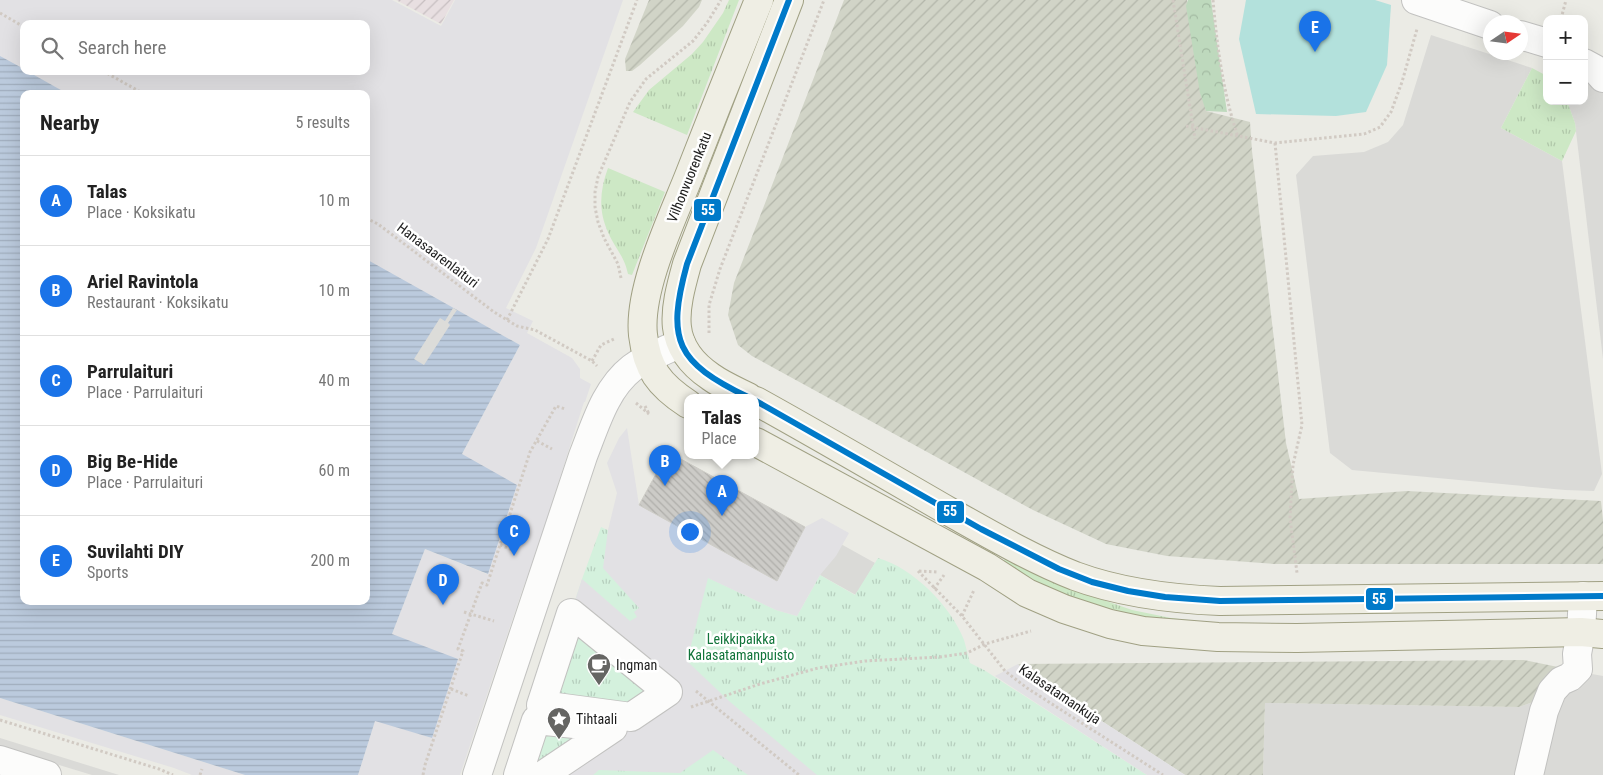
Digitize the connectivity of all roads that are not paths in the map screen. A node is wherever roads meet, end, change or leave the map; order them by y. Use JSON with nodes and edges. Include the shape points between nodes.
{"nodes":[{"id":1,"x":758,"y":0,"type":"edge"},
{"id":2,"x":789,"y":0,"type":"edge"},
{"id":3,"x":1420,"y":1,"type":"edge"},
{"id":4,"x":1483,"y":23,"type":"edge"},
{"id":5,"x":1528,"y":38,"type":"edge"},
{"id":6,"x":1543,"y":43,"type":"edge"},
{"id":7,"x":1588,"y":65,"type":"edge"},
{"id":8,"x":1603,"y":78,"type":"edge"},
{"id":9,"x":681,"y":343,"type":"junction"},
{"id":10,"x":647,"y":358,"type":"junction"},
{"id":11,"x":742,"y":394,"type":"edge"},
{"id":12,"x":684,"y":401,"type":"edge"},
{"id":13,"x":759,"y":404,"type":"edge"},
{"id":14,"x":759,"y":444,"type":"edge"},
{"id":15,"x":1593,"y":596,"type":"edge"},
{"id":16,"x":1592,"y":633,"type":"edge"},
{"id":17,"x":541,"y":705,"type":"joint"},
{"id":18,"x":0,"y":760,"type":"edge"},
{"id":19,"x":47,"y":775,"type":"edge"},
{"id":20,"x":476,"y":775,"type":"edge"},
{"id":21,"x":518,"y":775,"type":"edge"},
{"id":22,"x":543,"y":775,"type":"edge"},
{"id":23,"x":1529,"y":775,"type":"edge"}],
"edges":[{"from":1,"to":10,"type":"main road","name":"Vilhonvuorenkatu","via":[[646,292],[643,322]]},
{"from":2,"to":9,"type":"main road","name":"Vilhonvuorenkatu","via":[[687,264],[677,307],[676,321]]},
{"from":3,"to":4,"type":"street"},
{"from":5,"to":6,"type":"street"},
{"from":7,"to":8,"type":"street"},
{"from":9,"to":10,"type":"street"},
{"from":9,"to":11,"type":"main road","via":[[698,368]]},
{"from":10,"to":12,"type":"main road","via":[[654,374],[666,388]]},
{"from":10,"to":20,"type":"street","via":[[616,384],[602,409],[583,456]]},
{"from":13,"to":15,"type":"main road","via":[[1039,560],[1076,576],[1114,587],[1147,594],[1220,601]]},
{"from":14,"to":16,"type":"main road","via":[[980,578],[1110,624],[1180,635],[1297,638]]},
{"from":15,"to":16,"type":"street"},
{"from":16,"to":23,"type":"street","via":[[1576,654],[1578,668],[1552,691]]},
{"from":17,"to":17,"type":"street","via":[[631,717],[668,692],[571,613]]},
{"from":18,"to":19,"type":"street"},
{"from":21,"to":22,"type":"street","via":[[536,720],[614,728]]}]}
